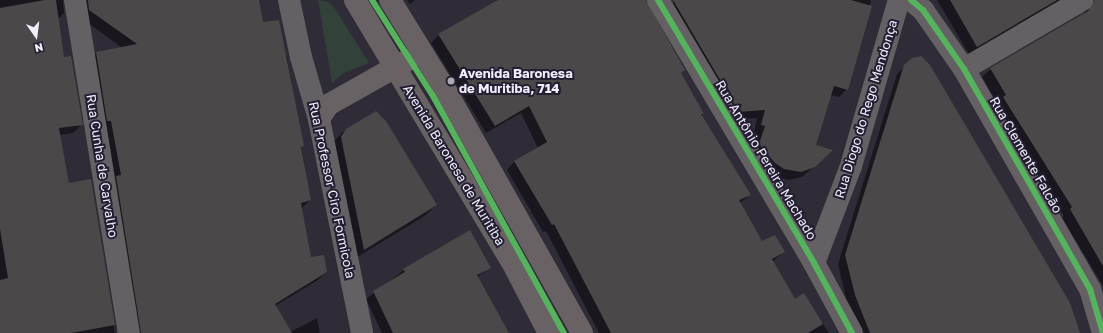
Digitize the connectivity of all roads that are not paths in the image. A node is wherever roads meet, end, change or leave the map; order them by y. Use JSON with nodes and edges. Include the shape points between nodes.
{"nodes":[{"id":1,"x":76,"y":0,"type":"edge"},
{"id":2,"x":289,"y":0,"type":"edge"},
{"id":3,"x":355,"y":0,"type":"edge"},
{"id":4,"x":390,"y":0,"type":"edge"},
{"id":5,"x":658,"y":0,"type":"edge"},
{"id":6,"x":899,"y":0,"type":"edge"},
{"id":7,"x":912,"y":0,"type":"edge"},
{"id":8,"x":1082,"y":0,"type":"edge"},
{"id":9,"x":422,"y":51,"type":"junction"},
{"id":10,"x":396,"y":68,"type":"junction"},
{"id":11,"x":964,"y":69,"type":"junction"},
{"id":12,"x":319,"y":119,"type":"junction"},
{"id":13,"x":814,"y":263,"type":"junction"},
{"id":14,"x":129,"y":333,"type":"edge"},
{"id":15,"x":362,"y":333,"type":"edge"},
{"id":16,"x":549,"y":333,"type":"edge"},
{"id":17,"x":582,"y":333,"type":"edge"},
{"id":18,"x":852,"y":333,"type":"edge"},
{"id":19,"x":1103,"y":333,"type":"edge"}],
"edges":[{"from":1,"to":14,"type":"street","name":"Rua Cunha de Carvalho"},
{"from":2,"to":12,"type":"street","name":"Rua Professor Ciro Formicola","via":[[301,57]]},
{"from":3,"to":10,"type":"main road","name":"Avenida Baronesa de Muritiba"},
{"from":4,"to":9,"type":"main road","name":"Avenida Baronesa de Muritiba"},
{"from":5,"to":13,"type":"street","name":"Rua Antônio Pereira Machado"},
{"from":6,"to":13,"type":"street","name":"Rua Diogo do Rego Mendonça","via":[[851,166]]},
{"from":7,"to":11,"type":"street","name":"Rua Clemente Falcão","via":[[923,10]]},
{"from":8,"to":11,"type":"street"},
{"from":9,"to":10,"type":"main road"},
{"from":9,"to":17,"type":"main road","name":"Avenida Baronesa de Muritiba"},
{"from":10,"to":12,"type":"main road","via":[[328,105]]},
{"from":10,"to":16,"type":"main road","name":"Avenida Baronesa de Muritiba","via":[[512,262]]},
{"from":11,"to":19,"type":"street","name":"Rua Clemente Falcão","via":[[1090,289]]},
{"from":12,"to":15,"type":"street","name":"Rua Professor Ciro Formicola"},
{"from":13,"to":18,"type":"street","name":"Rua Antônio Pereira Machado"}]}
